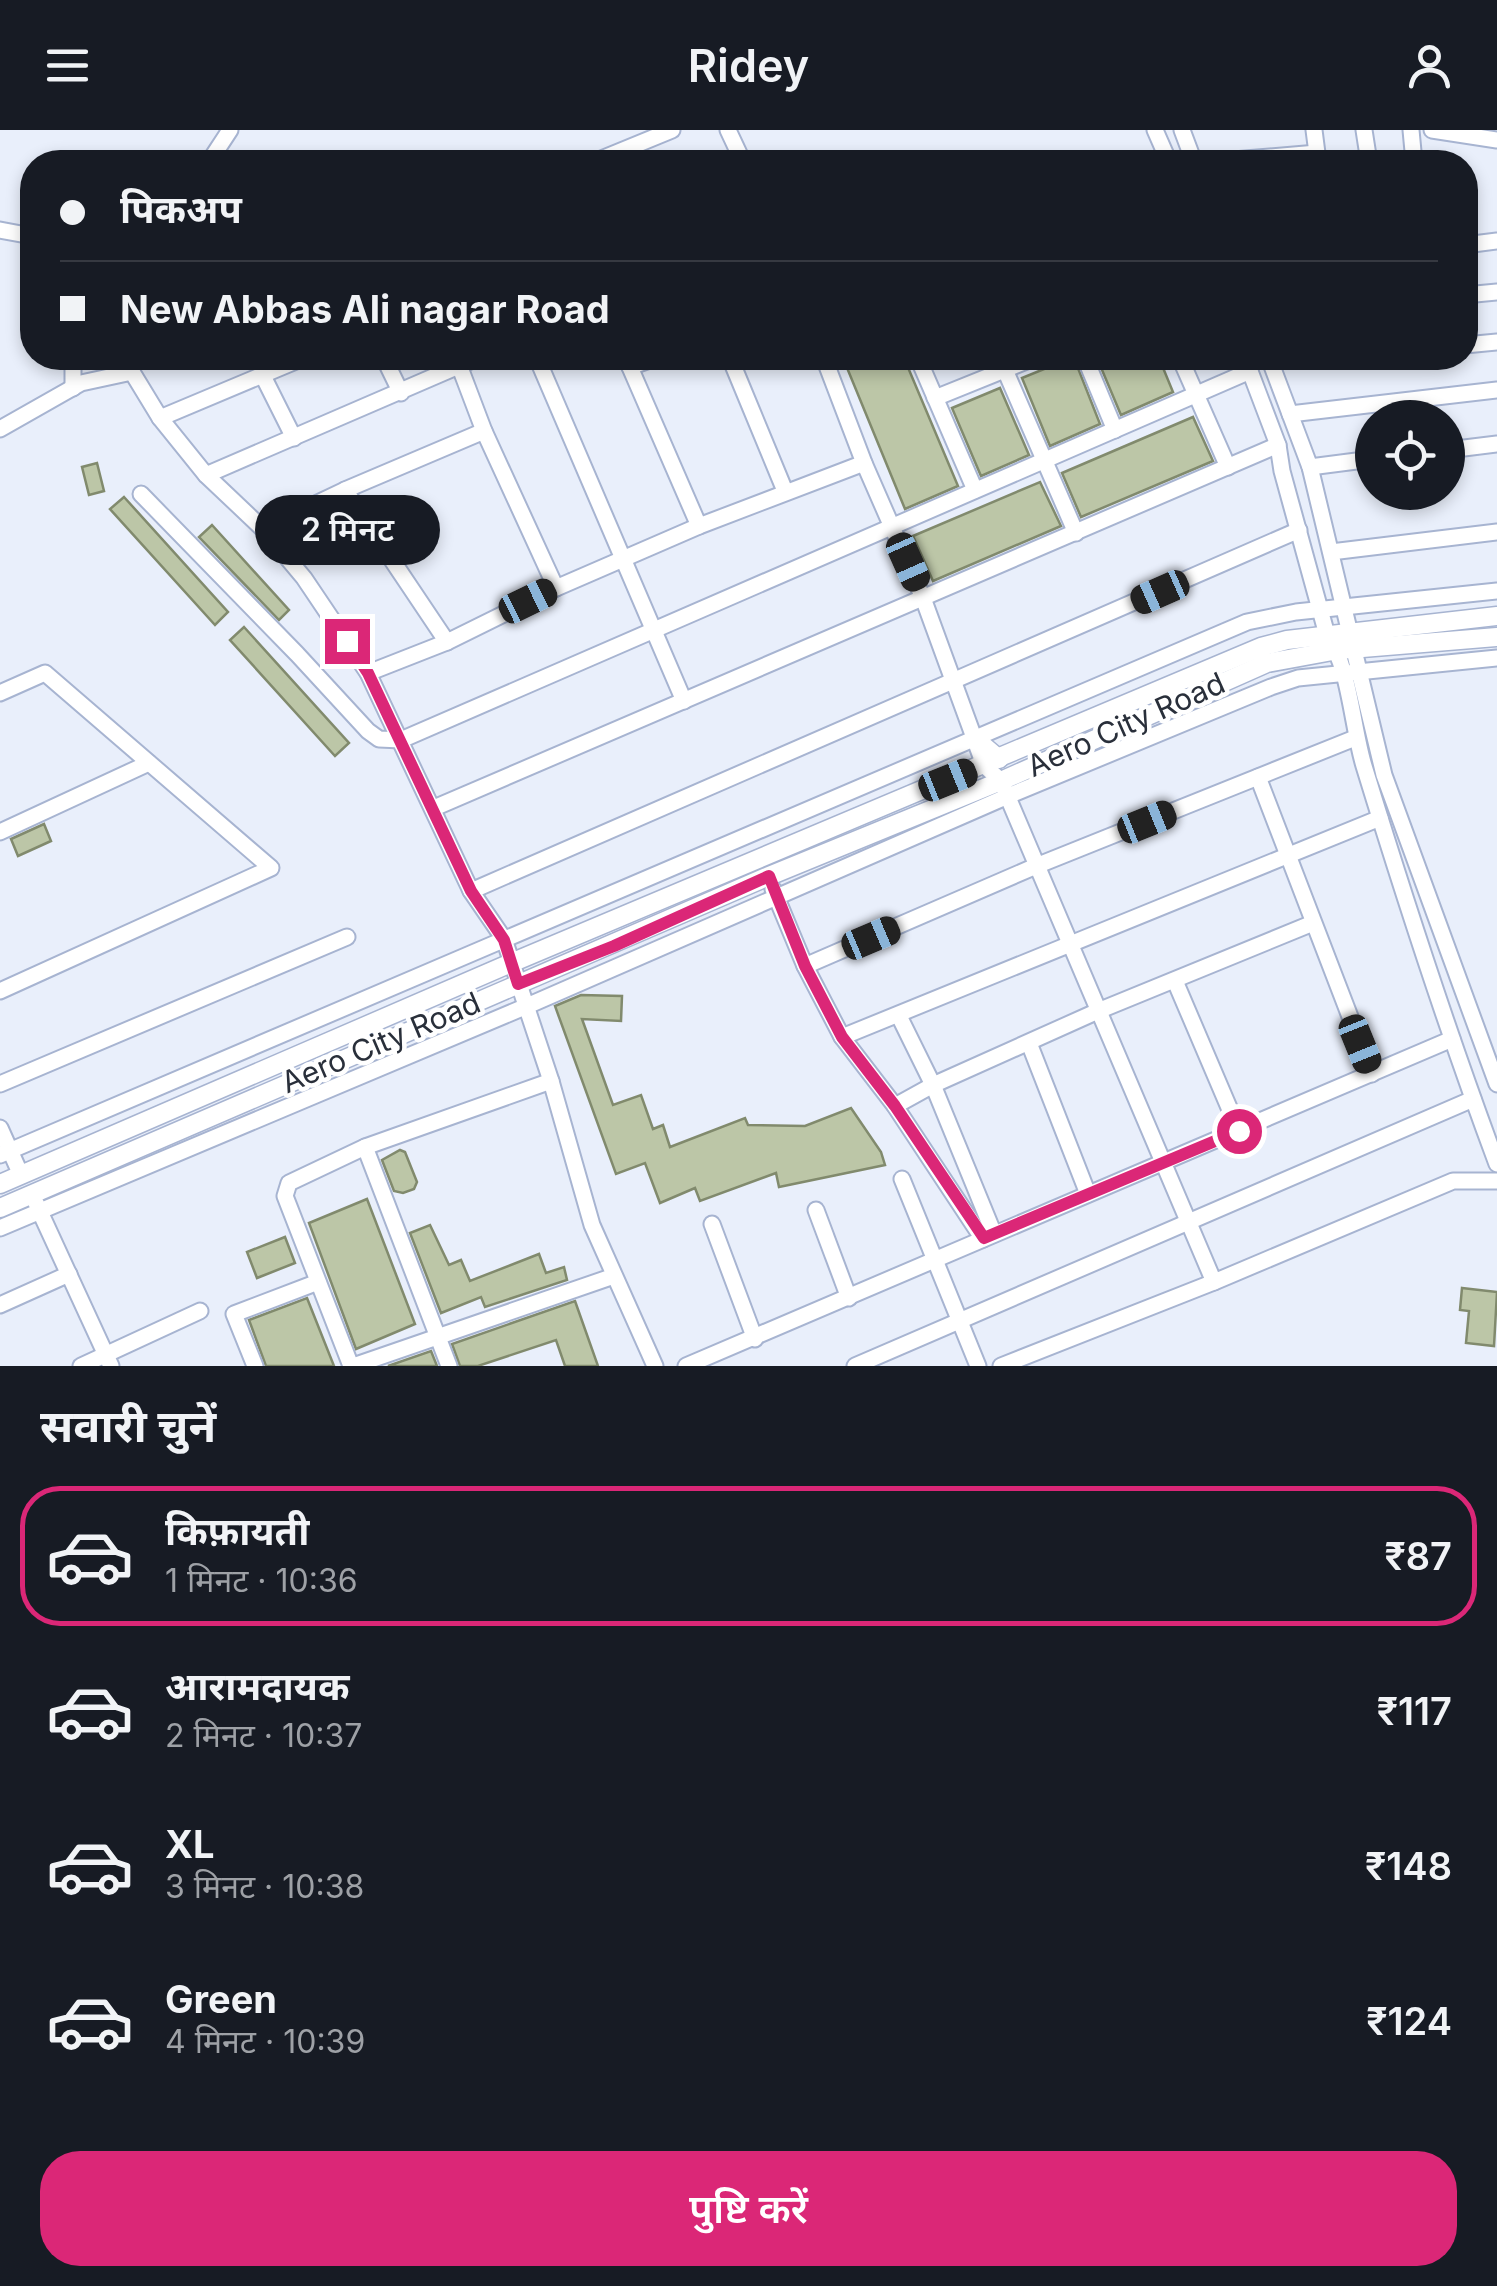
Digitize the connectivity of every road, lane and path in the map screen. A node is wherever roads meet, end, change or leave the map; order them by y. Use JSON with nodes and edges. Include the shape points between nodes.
{"nodes":[{"id":1,"x":672,"y":130,"type":"edge"},
{"id":2,"x":1432,"y":130,"type":"edge"},
{"id":3,"x":1497,"y":140,"type":"edge"},
{"id":4,"x":623,"y":150,"type":"edge"},
{"id":5,"x":75,"y":370,"type":"edge"},
{"id":6,"x":119,"y":370,"type":"edge"},
{"id":7,"x":133,"y":370,"type":"edge"},
{"id":8,"x":277,"y":370,"type":"edge"},
{"id":9,"x":390,"y":370,"type":"edge"},
{"id":10,"x":449,"y":370,"type":"edge"},
{"id":11,"x":461,"y":370,"type":"edge"},
{"id":12,"x":542,"y":370,"type":"edge"},
{"id":13,"x":631,"y":370,"type":"edge"},
{"id":14,"x":735,"y":370,"type":"edge"},
{"id":15,"x":829,"y":370,"type":"edge"},
{"id":16,"x":923,"y":370,"type":"edge"},
{"id":17,"x":1006,"y":370,"type":"joint"},
{"id":18,"x":1089,"y":370,"type":"edge"},
{"id":19,"x":1185,"y":370,"type":"edge"},
{"id":20,"x":1237,"y":370,"type":"edge"},
{"id":21,"x":1249,"y":370,"type":"edge"},
{"id":22,"x":1274,"y":370,"type":"edge"},
{"id":23,"x":263,"y":376,"type":"junction"},
{"id":24,"x":77,"y":386,"type":"junction"},
{"id":25,"x":1497,"y":390,"type":"edge"},
{"id":26,"x":401,"y":393,"type":"junction"},
{"id":27,"x":1195,"y":394,"type":"junction"},
{"id":28,"x":935,"y":398,"type":"junction"},
{"id":29,"x":1290,"y":414,"type":"junction"},
{"id":30,"x":160,"y":418,"type":"junction"},
{"id":31,"x":0,"y":429,"type":"edge"},
{"id":32,"x":1115,"y":430,"type":"junction"},
{"id":33,"x":484,"y":431,"type":"junction"},
{"id":34,"x":294,"y":438,"type":"junction"},
{"id":35,"x":1497,"y":444,"type":"edge"},
{"id":36,"x":1278,"y":445,"type":"junction"},
{"id":37,"x":1465,"y":448,"type":"edge"},
{"id":38,"x":1046,"y":461,"type":"junction"},
{"id":39,"x":1355,"y":461,"type":"edge"},
{"id":40,"x":864,"y":463,"type":"junction"},
{"id":41,"x":1228,"y":466,"type":"junction"},
{"id":42,"x":1310,"y":467,"type":"junction"},
{"id":43,"x":206,"y":476,"type":"junction"},
{"id":44,"x":345,"y":490,"type":"junction"},
{"id":45,"x":974,"y":490,"type":"junction"},
{"id":46,"x":785,"y":491,"type":"junction"},
{"id":47,"x":141,"y":494,"type":"dead end"},
{"id":48,"x":892,"y":525,"type":"junction"},
{"id":49,"x":699,"y":526,"type":"junction"},
{"id":50,"x":263,"y":529,"type":"junction"},
{"id":51,"x":1299,"y":530,"type":"junction"},
{"id":52,"x":1497,"y":532,"type":"edge"},
{"id":53,"x":1076,"y":533,"type":"junction"},
{"id":54,"x":1332,"y":552,"type":"junction"},
{"id":55,"x":624,"y":560,"type":"junction"},
{"id":56,"x":556,"y":588,"type":"junction"},
{"id":57,"x":1497,"y":591,"type":"edge"},
{"id":58,"x":924,"y":598,"type":"junction"},
{"id":59,"x":1345,"y":608,"type":"junction"},
{"id":60,"x":1321,"y":610,"type":"junction"},
{"id":61,"x":1497,"y":616,"type":"edge"},
{"id":62,"x":652,"y":628,"type":"junction"},
{"id":63,"x":1497,"y":637,"type":"edge"},
{"id":64,"x":1343,"y":641,"type":"junction"},
{"id":65,"x":447,"y":642,"type":"junction"},
{"id":66,"x":1497,"y":658,"type":"edge"},
{"id":67,"x":368,"y":673,"type":"junction"},
{"id":68,"x":1351,"y":674,"type":"junction"},
{"id":69,"x":953,"y":683,"type":"junction"},
{"id":70,"x":0,"y":694,"type":"edge"},
{"id":71,"x":684,"y":701,"type":"junction"},
{"id":72,"x":974,"y":738,"type":"junction"},
{"id":73,"x":1355,"y":738,"type":"junction"},
{"id":74,"x":400,"y":740,"type":"junction"},
{"id":75,"x":991,"y":762,"type":"junction"},
{"id":76,"x":149,"y":763,"type":"junction"},
{"id":77,"x":1258,"y":777,"type":"junction"},
{"id":78,"x":1004,"y":788,"type":"junction"},
{"id":79,"x":434,"y":808,"type":"junction"},
{"id":80,"x":1380,"y":818,"type":"junction"},
{"id":81,"x":0,"y":832,"type":"edge"},
{"id":82,"x":1289,"y":856,"type":"junction"},
{"id":83,"x":1036,"y":866,"type":"junction"},
{"id":84,"x":769,"y":876,"type":"junction"},
{"id":85,"x":471,"y":891,"type":"junction"},
{"id":86,"x":775,"y":896,"type":"junction"},
{"id":87,"x":1312,"y":923,"type":"junction"},
{"id":88,"x":346,"y":937,"type":"dead end"},
{"id":89,"x":504,"y":940,"type":"junction"},
{"id":90,"x":1071,"y":946,"type":"junction"},
{"id":91,"x":512,"y":963,"type":"junction"},
{"id":92,"x":805,"y":966,"type":"junction"},
{"id":93,"x":1175,"y":981,"type":"junction"},
{"id":94,"x":518,"y":984,"type":"junction"},
{"id":95,"x":0,"y":991,"type":"edge"},
{"id":96,"x":526,"y":1006,"type":"junction"},
{"id":97,"x":1098,"y":1011,"type":"junction"},
{"id":98,"x":899,"y":1016,"type":"junction"},
{"id":99,"x":842,"y":1037,"type":"junction"},
{"id":100,"x":1452,"y":1039,"type":"junction"},
{"id":101,"x":1029,"y":1043,"type":"junction"},
{"id":102,"x":1372,"y":1074,"type":"junction"},
{"id":103,"x":551,"y":1080,"type":"junction"},
{"id":104,"x":0,"y":1084,"type":"edge"},
{"id":105,"x":933,"y":1084,"type":"junction"},
{"id":106,"x":1497,"y":1084,"type":"edge"},
{"id":107,"x":1473,"y":1098,"type":"junction"},
{"id":108,"x":895,"y":1106,"type":"junction"},
{"id":109,"x":0,"y":1128,"type":"edge"},
{"id":110,"x":1239,"y":1131,"type":"junction"},
{"id":111,"x":364,"y":1147,"type":"junction"},
{"id":112,"x":5,"y":1152,"type":"edge"},
{"id":113,"x":1166,"y":1162,"type":"junction"},
{"id":114,"x":1497,"y":1164,"type":"edge"},
{"id":115,"x":22,"y":1175,"type":"junction"},
{"id":116,"x":902,"y":1179,"type":"dead end"},
{"id":117,"x":1497,"y":1181,"type":"edge"},
{"id":118,"x":0,"y":1184,"type":"edge"},
{"id":119,"x":1088,"y":1194,"type":"junction"},
{"id":120,"x":36,"y":1203,"type":"junction"},
{"id":121,"x":0,"y":1208,"type":"edge"},
{"id":122,"x":816,"y":1210,"type":"dead end"},
{"id":123,"x":1190,"y":1222,"type":"junction"},
{"id":124,"x":712,"y":1224,"type":"dead end"},
{"id":125,"x":0,"y":1228,"type":"edge"},
{"id":126,"x":989,"y":1236,"type":"junction"},
{"id":127,"x":934,"y":1258,"type":"junction"},
{"id":128,"x":69,"y":1274,"type":"junction"},
{"id":129,"x":614,"y":1276,"type":"junction"},
{"id":130,"x":318,"y":1282,"type":"junction"},
{"id":131,"x":1214,"y":1282,"type":"junction"},
{"id":132,"x":848,"y":1298,"type":"junction"},
{"id":133,"x":0,"y":1306,"type":"edge"},
{"id":134,"x":200,"y":1311,"type":"dead end"},
{"id":135,"x":958,"y":1321,"type":"junction"},
{"id":136,"x":437,"y":1336,"type":"junction"},
{"id":137,"x":755,"y":1339,"type":"junction"},
{"id":138,"x":109,"y":1360,"type":"edge"},
{"id":139,"x":82,"y":1366,"type":"edge"},
{"id":140,"x":255,"y":1366,"type":"edge"},
{"id":141,"x":352,"y":1366,"type":"edge"},
{"id":142,"x":450,"y":1366,"type":"edge"},
{"id":143,"x":655,"y":1366,"type":"edge"},
{"id":144,"x":686,"y":1366,"type":"edge"},
{"id":145,"x":854,"y":1366,"type":"edge"},
{"id":146,"x":978,"y":1366,"type":"edge"},
{"id":147,"x":1000,"y":1366,"type":"edge"}],
"edges":[{"from":1,"to":4,"type":"street"},
{"from":2,"to":3,"type":"street"},
{"from":5,"to":24,"type":"street"},
{"from":6,"to":24,"type":"street"},
{"from":7,"to":30,"type":"street"},
{"from":8,"to":23,"type":"street"},
{"from":9,"to":26,"type":"street"},
{"from":10,"to":26,"type":"street"},
{"from":11,"to":33,"type":"street"},
{"from":12,"to":55,"type":"street"},
{"from":13,"to":49,"type":"street"},
{"from":14,"to":46,"type":"street"},
{"from":15,"to":40,"type":"street"},
{"from":16,"to":28,"type":"street"},
{"from":17,"to":28,"type":"street"},
{"from":17,"to":38,"type":"street"},
{"from":18,"to":32,"type":"street"},
{"from":19,"to":27,"type":"street"},
{"from":20,"to":27,"type":"street"},
{"from":21,"to":36,"type":"street"},
{"from":22,"to":29,"type":"street"},
{"from":23,"to":30,"type":"street"},
{"from":23,"to":34,"type":"street"},
{"from":24,"to":31,"type":"street"},
{"from":25,"to":29,"type":"street"},
{"from":26,"to":34,"type":"street"},
{"from":27,"to":32,"type":"street"},
{"from":27,"to":41,"type":"street"},
{"from":28,"to":45,"type":"street"},
{"from":29,"to":42,"type":"street"},
{"from":30,"to":43,"type":"street"},
{"from":32,"to":38,"type":"street"},
{"from":33,"to":44,"type":"street"},
{"from":33,"to":56,"type":"street"},
{"from":34,"to":43,"type":"street"},
{"from":35,"to":37,"type":"street"},
{"from":36,"to":41,"type":"street"},
{"from":36,"to":51,"type":"street"},
{"from":38,"to":45,"type":"street"},
{"from":38,"to":53,"type":"street"},
{"from":39,"to":42,"type":"street"},
{"from":40,"to":46,"type":"street"},
{"from":40,"to":48,"type":"street"},
{"from":41,"to":53,"type":"street"},
{"from":42,"to":54,"type":"street"},
{"from":43,"to":50,"type":"street"},
{"from":44,"to":50,"type":"street"},
{"from":44,"to":65,"type":"street"},
{"from":45,"to":48,"type":"street"},
{"from":46,"to":49,"type":"street"},
{"from":47,"to":74,"type":"street","via":[[368,731]]},
{"from":48,"to":58,"type":"street"},
{"from":48,"to":62,"type":"street"},
{"from":49,"to":55,"type":"street"},
{"from":50,"to":67,"type":"street"},
{"from":51,"to":60,"type":"street"},
{"from":51,"to":69,"type":"street"},
{"from":52,"to":54,"type":"street"},
{"from":53,"to":58,"type":"street"},
{"from":54,"to":59,"type":"street"},
{"from":55,"to":56,"type":"street"},
{"from":55,"to":62,"type":"street"},
{"from":56,"to":65,"type":"street"},
{"from":57,"to":59,"type":"street"},
{"from":58,"to":69,"type":"street"},
{"from":58,"to":71,"type":"street"},
{"from":59,"to":60,"type":"street"},
{"from":59,"to":64,"type":"street"},
{"from":60,"to":64,"type":"street"},
{"from":60,"to":72,"type":"street","via":[[1247,622]]},
{"from":61,"to":64,"type":"street","name":"Aero City Road"},
{"from":62,"to":71,"type":"street"},
{"from":62,"to":74,"type":"street"},
{"from":63,"to":64,"type":"street","name":"Aero City Road"},
{"from":64,"to":68,"type":"street"},
{"from":64,"to":75,"type":"street","name":"Aero City Road","via":[[1261,647]]},
{"from":64,"to":78,"type":"street","name":"Aero City Road","via":[[1267,663]]},
{"from":65,"to":67,"type":"street"},
{"from":66,"to":68,"type":"street"},
{"from":67,"to":74,"type":"street"},
{"from":68,"to":73,"type":"street"},
{"from":68,"to":78,"type":"street","via":[[1298,678]]},
{"from":68,"to":106,"type":"street"},
{"from":69,"to":72,"type":"street"},
{"from":69,"to":85,"type":"street"},
{"from":70,"to":76,"type":"street","via":[[45,673]]},
{"from":71,"to":79,"type":"street"},
{"from":72,"to":75,"type":"street"},
{"from":72,"to":89,"type":"street"},
{"from":73,"to":77,"type":"street"},
{"from":73,"to":80,"type":"street"},
{"from":74,"to":79,"type":"street"},
{"from":75,"to":78,"type":"street"},
{"from":75,"to":91,"type":"street","name":"Aero City Road"},
{"from":76,"to":81,"type":"street"},
{"from":76,"to":95,"type":"street","via":[[271,868]]},
{"from":77,"to":82,"type":"street"},
{"from":77,"to":83,"type":"street"},
{"from":78,"to":83,"type":"street"},
{"from":78,"to":84,"type":"street","name":"Aero City Road"},
{"from":78,"to":86,"type":"street"},
{"from":79,"to":85,"type":"street"},
{"from":80,"to":82,"type":"street"},
{"from":80,"to":100,"type":"street"},
{"from":82,"to":87,"type":"street"},
{"from":82,"to":90,"type":"street"},
{"from":83,"to":90,"type":"street"},
{"from":83,"to":92,"type":"street"},
{"from":84,"to":86,"type":"street"},
{"from":84,"to":94,"type":"street","name":"Aero City Road"},
{"from":85,"to":89,"type":"street"},
{"from":86,"to":92,"type":"street"},
{"from":86,"to":96,"type":"street"},
{"from":87,"to":93,"type":"street"},
{"from":87,"to":102,"type":"street"},
{"from":88,"to":104,"type":"street"},
{"from":89,"to":91,"type":"street"},
{"from":89,"to":112,"type":"street"},
{"from":90,"to":97,"type":"street"},
{"from":90,"to":98,"type":"street"},
{"from":91,"to":94,"type":"street"},
{"from":91,"to":115,"type":"street","name":"Aero City Road"},
{"from":92,"to":99,"type":"street"},
{"from":93,"to":97,"type":"street"},
{"from":93,"to":110,"type":"street"},
{"from":94,"to":96,"type":"street"},
{"from":94,"to":120,"type":"street","name":"Aero City Road"},
{"from":96,"to":103,"type":"street"},
{"from":96,"to":120,"type":"street"},
{"from":97,"to":101,"type":"street"},
{"from":97,"to":113,"type":"street"},
{"from":98,"to":99,"type":"street"},
{"from":98,"to":105,"type":"street"},
{"from":99,"to":108,"type":"street"},
{"from":100,"to":102,"type":"street"},
{"from":100,"to":107,"type":"street"},
{"from":101,"to":105,"type":"street"},
{"from":101,"to":119,"type":"street"},
{"from":102,"to":110,"type":"street"},
{"from":103,"to":111,"type":"street"},
{"from":103,"to":129,"type":"street","via":[[592,1226]]},
{"from":105,"to":108,"type":"street"},
{"from":105,"to":126,"type":"street"},
{"from":107,"to":114,"type":"street"},
{"from":107,"to":123,"type":"street"},
{"from":108,"to":126,"type":"street"},
{"from":109,"to":112,"type":"street"},
{"from":110,"to":113,"type":"street"},
{"from":111,"to":130,"type":"street","via":[[295,1178],[286,1189]]},
{"from":111,"to":136,"type":"street"},
{"from":112,"to":115,"type":"street"},
{"from":113,"to":119,"type":"street"},
{"from":113,"to":123,"type":"street"},
{"from":115,"to":118,"type":"street","name":"Aero City Road"},
{"from":116,"to":127,"type":"street"},
{"from":117,"to":131,"type":"street","via":[[1453,1181]]},
{"from":119,"to":126,"type":"street"},
{"from":120,"to":121,"type":"street","name":"Aero City Road"},
{"from":120,"to":125,"type":"street"},
{"from":120,"to":128,"type":"street"},
{"from":122,"to":132,"type":"street"},
{"from":123,"to":131,"type":"street"},
{"from":123,"to":135,"type":"street"},
{"from":124,"to":137,"type":"street"},
{"from":126,"to":127,"type":"street"},
{"from":127,"to":132,"type":"street"},
{"from":127,"to":135,"type":"street"},
{"from":128,"to":133,"type":"street"},
{"from":128,"to":138,"type":"street"},
{"from":129,"to":136,"type":"street"},
{"from":129,"to":143,"type":"street"},
{"from":130,"to":140,"type":"street","via":[[234,1314]]},
{"from":130,"to":141,"type":"street"},
{"from":131,"to":147,"type":"street"},
{"from":132,"to":137,"type":"street"},
{"from":134,"to":138,"type":"street"},
{"from":135,"to":145,"type":"street"},
{"from":135,"to":146,"type":"street"},
{"from":136,"to":141,"type":"street"},
{"from":136,"to":142,"type":"street"},
{"from":137,"to":144,"type":"street"},
{"from":138,"to":139,"type":"street"}]}
